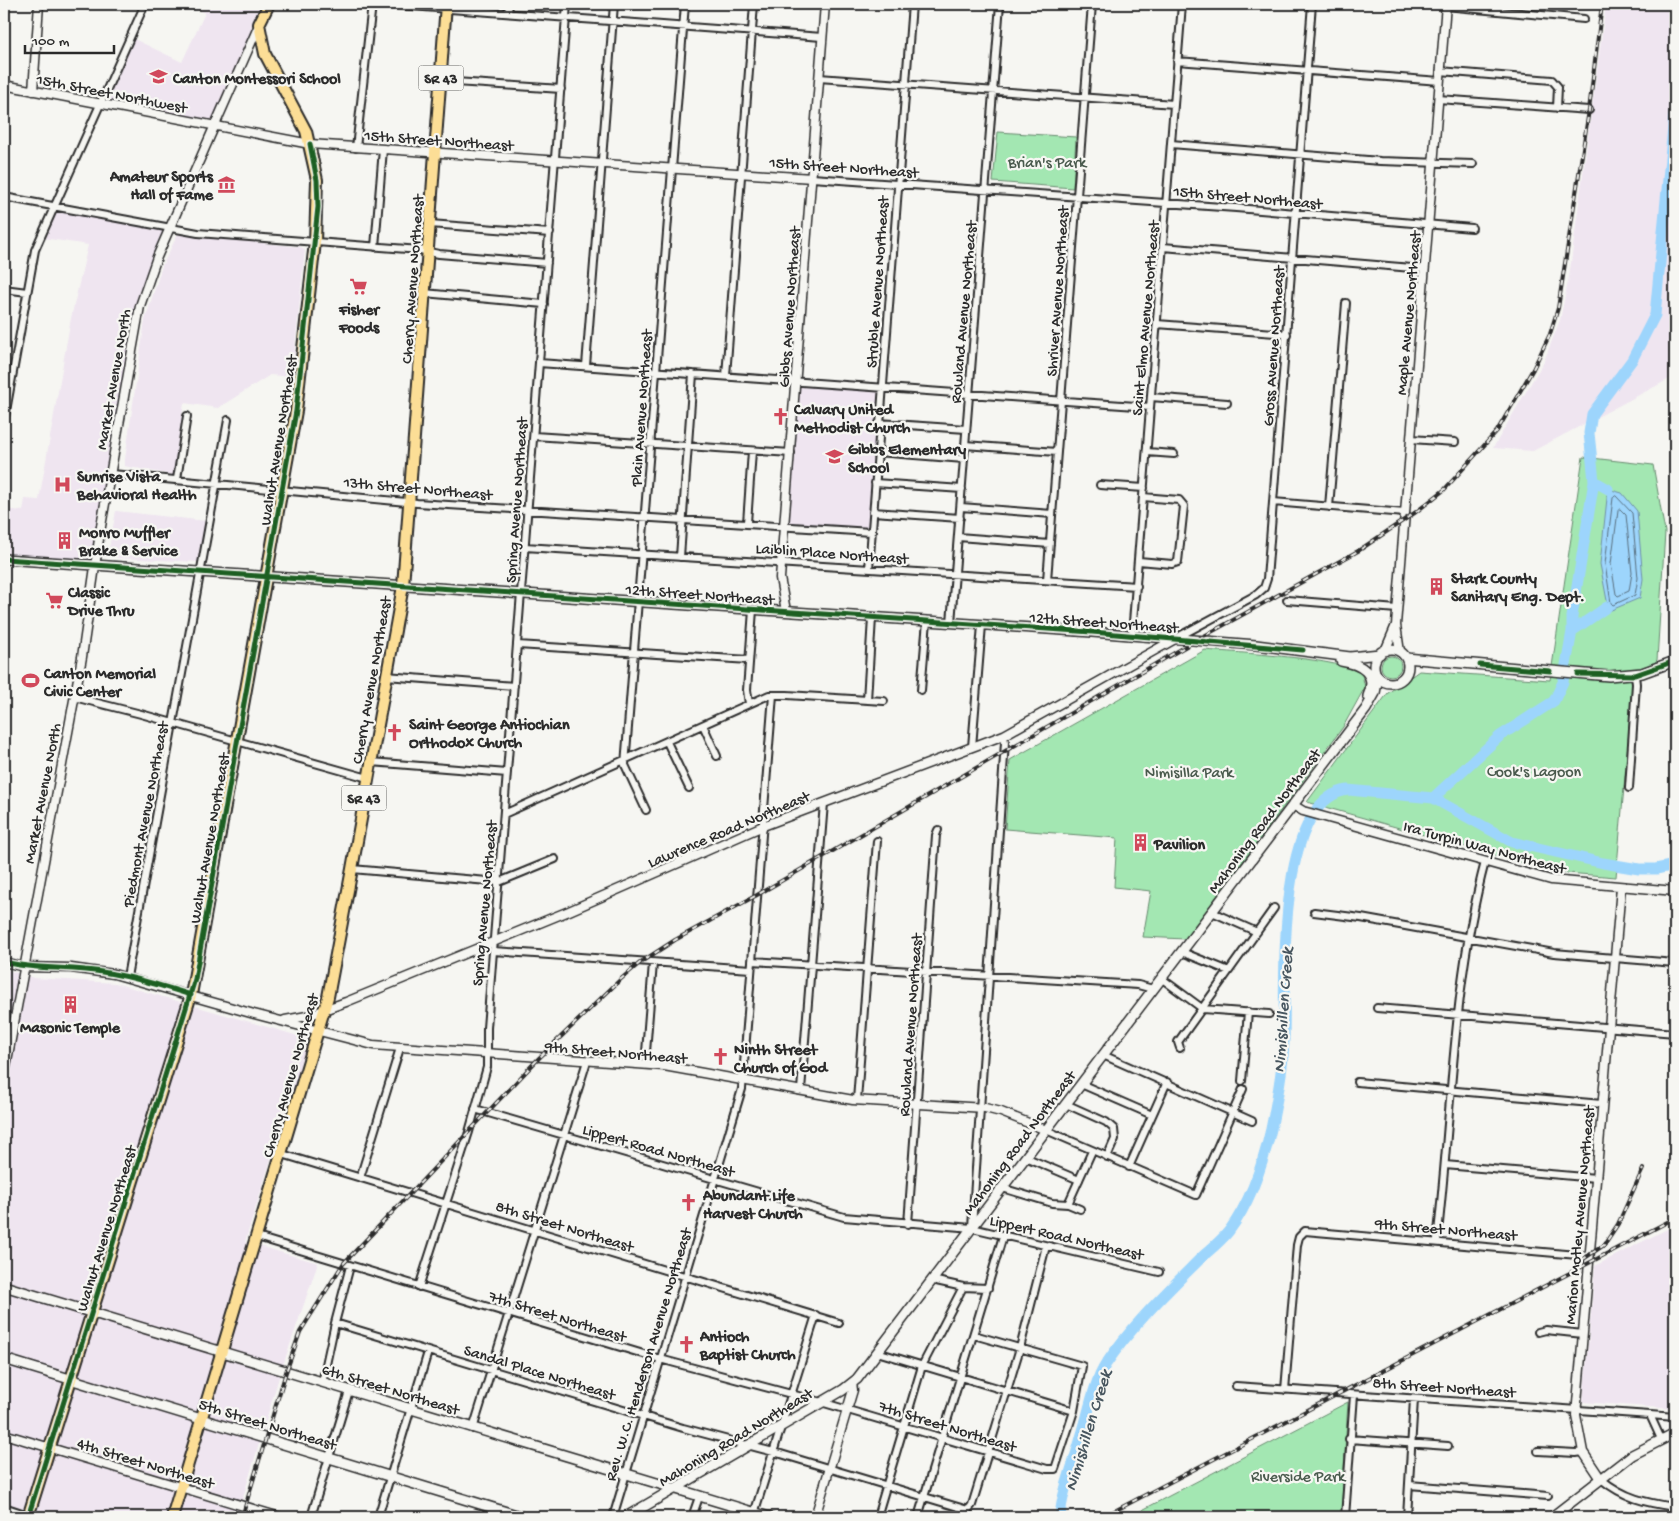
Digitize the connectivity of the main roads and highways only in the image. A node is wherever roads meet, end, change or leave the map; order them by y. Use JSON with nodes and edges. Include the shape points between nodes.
{"nodes":[{"id":1,"x":269,"y":4,"type":"edge"},
{"id":2,"x":446,"y":6,"type":"edge"},
{"id":3,"x":259,"y":24,"type":"joint"},
{"id":4,"x":4,"y":558,"type":"edge"},
{"id":5,"x":268,"y":577,"type":"junction"},
{"id":6,"x":403,"y":586,"type":"junction"},
{"id":7,"x":1303,"y":650,"type":"junction"},
{"id":8,"x":1383,"y":652,"type":"junction"},
{"id":9,"x":1403,"y":655,"type":"junction"},
{"id":10,"x":1350,"y":657,"type":"junction"},
{"id":11,"x":1675,"y":661,"type":"edge"},
{"id":12,"x":1433,"y":662,"type":"junction"},
{"id":13,"x":1407,"y":671,"type":"junction"},
{"id":14,"x":1377,"y":674,"type":"junction"},
{"id":15,"x":1391,"y":683,"type":"junction"},
{"id":16,"x":1366,"y":709,"type":"junction"},
{"id":17,"x":1347,"y":734,"type":"junction"},
{"id":18,"x":4,"y":1286,"type":"edge"},
{"id":19,"x":92,"y":1314,"type":"junction"},
{"id":20,"x":222,"y":1352,"type":"junction"},
{"id":21,"x":4,"y":1359,"type":"edge"},
{"id":22,"x":70,"y":1379,"type":"junction"},
{"id":23,"x":202,"y":1419,"type":"junction"},
{"id":24,"x":1675,"y":1433,"type":"edge"},
{"id":25,"x":674,"y":1489,"type":"junction"},
{"id":26,"x":754,"y":1515,"type":"edge"},
{"id":27,"x":31,"y":1516,"type":"edge"},
{"id":28,"x":172,"y":1517,"type":"edge"},
{"id":29,"x":523,"y":1517,"type":"edge"},
{"id":30,"x":626,"y":1517,"type":"edge"},
{"id":31,"x":769,"y":1517,"type":"edge"},
{"id":32,"x":1552,"y":1517,"type":"edge"}],
"edges":[{"from":1,"to":3,"type":"main road","name":"Market Avenue North"},
{"from":2,"to":6,"type":"main road","name":"Cherry Avenue Northeast","number":"SR 43"},
{"from":3,"to":5,"type":"main road","name":"Walnut Avenue Northeast","via":[[269,63],[294,104],[310,144],[318,194],[299,394]]},
{"from":4,"to":5,"type":"main road","name":"12th Street Northeast"},
{"from":5,"to":6,"type":"main road","name":"12th Street Northeast"},
{"from":5,"to":19,"type":"main road","name":"Walnut Avenue Northeast","via":[[191,995]]},
{"from":6,"to":7,"type":"main road","name":"12th Street Northeast","via":[[1132,635]]},
{"from":6,"to":20,"type":"main road","name":"Cherry Avenue Northeast","number":"SR 43","via":[[325,1010]]},
{"from":7,"to":10,"type":"main road","name":"12th Street Northeast"},
{"from":7,"to":17,"type":"main road","via":[[1315,656],[1354,664],[1369,674],[1371,689],[1348,726]]},
{"from":8,"to":9,"type":"main road"},
{"from":8,"to":10,"type":"main road","name":"12th Street Northeast"},
{"from":8,"to":14,"type":"main road","via":[[1375,662]]},
{"from":9,"to":12,"type":"main road"},
{"from":9,"to":13,"type":"main road"},
{"from":10,"to":14,"type":"main road","name":"12th Street Northeast","via":[[1369,666]]},
{"from":11,"to":12,"type":"main road","via":[[1635,675],[1578,674]]},
{"from":12,"to":13,"type":"main road"},
{"from":13,"to":15,"type":"main road","via":[[1400,680]]},
{"from":14,"to":15,"type":"main road"},
{"from":14,"to":16,"type":"main road","name":"Mahoning Road Northeast","via":[[1376,691]]},
{"from":15,"to":16,"type":"main road","name":"Mahoning Road Northeast"},
{"from":16,"to":17,"type":"main road","name":"Mahoning Road Northeast"},
{"from":17,"to":25,"type":"main road","name":"Mahoning Road Northeast","via":[[852,1383]]},
{"from":18,"to":19,"type":"main road","name":"6th Street Northeast"},
{"from":19,"to":20,"type":"main road","name":"6th Street Northeast"},
{"from":19,"to":22,"type":"main road","name":"Walnut Avenue Northeast"},
{"from":20,"to":23,"type":"main road","name":"Cherry Avenue Northeast","number":"SR 43"},
{"from":20,"to":25,"type":"main road","name":"6th Street Northeast"},
{"from":21,"to":22,"type":"main road","name":"5th Street Northeast"},
{"from":22,"to":23,"type":"main road","name":"5th Street Northeast"},
{"from":22,"to":27,"type":"main road","name":"Walnut Avenue Northeast"},
{"from":23,"to":28,"type":"main road","name":"Cherry Avenue Northeast","number":"SR 43"},
{"from":23,"to":29,"type":"main road","name":"5th Street Northeast"},
{"from":24,"to":32,"type":"main road","via":[[1632,1455]]},
{"from":25,"to":26,"type":"main road","name":"6th Street Northeast"},
{"from":25,"to":30,"type":"main road","name":"Mahoning Road Northeast"},
{"from":26,"to":31,"type":"main road","name":"6th Street Northeast"}]}
